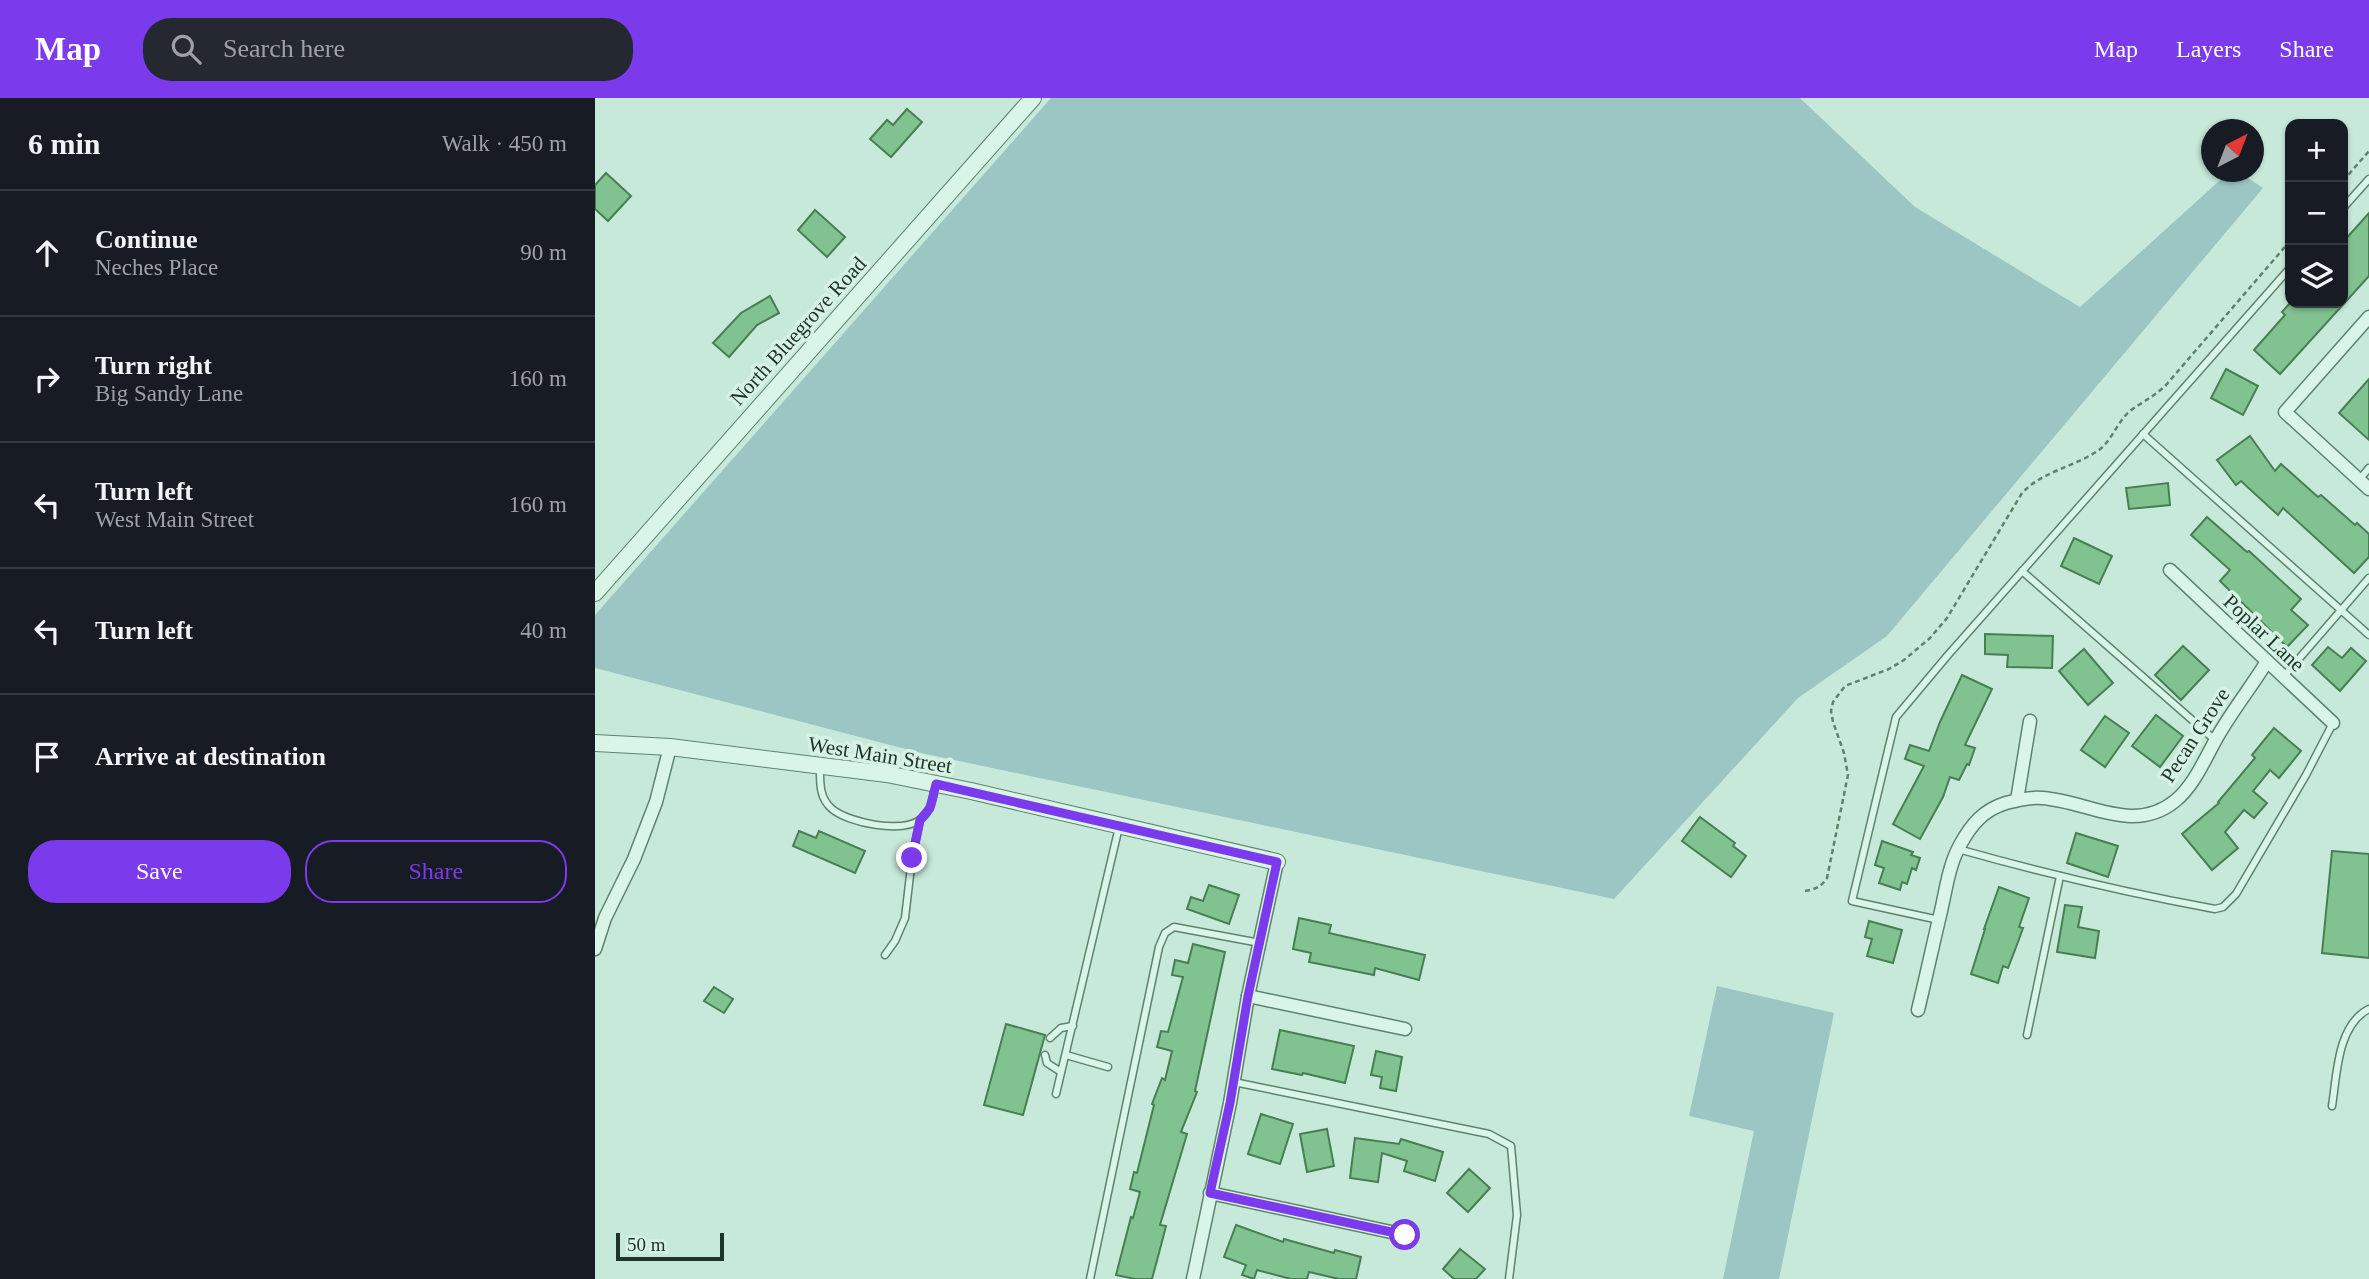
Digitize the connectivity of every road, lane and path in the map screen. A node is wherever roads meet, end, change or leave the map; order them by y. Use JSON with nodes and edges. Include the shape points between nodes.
{"nodes":[{"id":1,"x":1033,"y":98,"type":"edge"},
{"id":2,"x":2369,"y":151,"type":"edge"},
{"id":3,"x":2348,"y":175,"type":"edge"},
{"id":4,"x":2369,"y":179,"type":"edge"},
{"id":5,"x":2348,"y":202,"type":"edge"},
{"id":6,"x":2287,"y":245,"type":"edge"},
{"id":7,"x":2285,"y":274,"type":"edge"},
{"id":8,"x":2369,"y":317,"type":"edge"},
{"id":9,"x":2143,"y":434,"type":"junction"},
{"id":10,"x":2369,"y":468,"type":"edge"},
{"id":11,"x":2364,"y":484,"type":"edge"},
{"id":12,"x":2169,"y":570,"type":"dead end"},
{"id":13,"x":2022,"y":571,"type":"junction"},
{"id":14,"x":2369,"y":578,"type":"edge"},
{"id":15,"x":595,"y":593,"type":"edge"},
{"id":16,"x":2341,"y":609,"type":"junction"},
{"id":17,"x":2369,"y":635,"type":"edge"},
{"id":18,"x":2266,"y":663,"type":"junction"},
{"id":19,"x":2283,"y":678,"type":"junction"},
{"id":20,"x":2030,"y":721,"type":"dead end"},
{"id":21,"x":2333,"y":723,"type":"joint"},
{"id":22,"x":2215,"y":740,"type":"junction"},
{"id":23,"x":595,"y":743,"type":"edge"},
{"id":24,"x":670,"y":747,"type":"junction"},
{"id":25,"x":820,"y":766,"type":"junction"},
{"id":26,"x":936,"y":784,"type":"junction"},
{"id":27,"x":2017,"y":800,"type":"junction"},
{"id":28,"x":920,"y":820,"type":"junction"},
{"id":29,"x":1120,"y":825,"type":"junction"},
{"id":30,"x":1958,"y":849,"type":"junction"},
{"id":31,"x":1277,"y":862,"type":"joint"},
{"id":32,"x":2060,"y":876,"type":"junction"},
{"id":33,"x":1805,"y":891,"type":"dead end"},
{"id":34,"x":1939,"y":920,"type":"junction"},
{"id":35,"x":1259,"y":943,"type":"junction"},
{"id":36,"x":595,"y":949,"type":"edge"},
{"id":37,"x":885,"y":956,"type":"dead end"},
{"id":38,"x":1248,"y":996,"type":"junction"},
{"id":39,"x":2369,"y":1009,"type":"edge"},
{"id":40,"x":1919,"y":1010,"type":"dead end"},
{"id":41,"x":1073,"y":1026,"type":"junction"},
{"id":42,"x":1405,"y":1029,"type":"dead end"},
{"id":43,"x":2027,"y":1035,"type":"dead end"},
{"id":44,"x":1050,"y":1038,"type":"dead end"},
{"id":45,"x":1045,"y":1055,"type":"dead end"},
{"id":46,"x":1066,"y":1055,"type":"junction"},
{"id":47,"x":1108,"y":1067,"type":"dead end"},
{"id":48,"x":1062,"y":1072,"type":"junction"},
{"id":49,"x":1234,"y":1082,"type":"junction"},
{"id":50,"x":1056,"y":1094,"type":"dead end"},
{"id":51,"x":2332,"y":1106,"type":"dead end"},
{"id":52,"x":1210,"y":1193,"type":"junction"},
{"id":53,"x":1405,"y":1235,"type":"dead end"},
{"id":54,"x":1090,"y":1279,"type":"edge"},
{"id":55,"x":1193,"y":1279,"type":"edge"},
{"id":56,"x":1509,"y":1279,"type":"edge"}],
"edges":[{"from":1,"to":15,"type":"street","name":"North Bluegrove Road"},
{"from":2,"to":3,"type":"path"},
{"from":4,"to":5,"type":"lane"},
{"from":6,"to":33,"type":"path","via":[[2166,385],[2129,412],[2108,442],[2083,460],[2033,481],[2022,493],[1947,618],[1930,638],[1904,660],[1839,692],[1831,711],[1848,775],[1827,878],[1817,889]]},
{"from":7,"to":9,"type":"lane"},
{"from":8,"to":11,"type":"street","via":[[2285,412]]},
{"from":9,"to":13,"type":"lane"},
{"from":9,"to":16,"type":"lane"},
{"from":10,"to":11,"type":"lane"},
{"from":12,"to":18,"type":"street","name":"Poplar Lane"},
{"from":13,"to":22,"type":"lane"},
{"from":13,"to":34,"type":"lane","via":[[1896,717],[1851,901]]},
{"from":14,"to":16,"type":"lane"},
{"from":16,"to":17,"type":"lane"},
{"from":16,"to":19,"type":"lane"},
{"from":18,"to":19,"type":"street","name":"Poplar Lane"},
{"from":18,"to":22,"type":"street","name":"Pecan Grove"},
{"from":19,"to":21,"type":"street","name":"Poplar Lane"},
{"from":20,"to":27,"type":"street"},
{"from":21,"to":32,"type":"lane","via":[[2258,859],[2223,907],[2147,897]]},
{"from":22,"to":27,"type":"street","name":"Pecan Grove","via":[[2189,786],[2155,813],[2135,818],[2041,797]]},
{"from":23,"to":24,"type":"street","name":"West Main Street"},
{"from":24,"to":25,"type":"street","name":"West Main Street"},
{"from":24,"to":36,"type":"street","via":[[656,802]]},
{"from":25,"to":26,"type":"street","name":"West Main Street"},
{"from":25,"to":28,"type":"lane","via":[[820,790],[831,808],[863,823],[899,826]]},
{"from":26,"to":28,"type":"lane","via":[[930,808]]},
{"from":26,"to":29,"type":"street","name":"West Main Street"},
{"from":27,"to":30,"type":"street","name":"Pecan Grove","via":[[1993,807],[1973,823]]},
{"from":28,"to":37,"type":"lane","via":[[905,918]]},
{"from":29,"to":31,"type":"street","name":"West Main Street"},
{"from":29,"to":41,"type":"lane"},
{"from":30,"to":32,"type":"lane"},
{"from":30,"to":34,"type":"street","name":"Pecan Grove"},
{"from":31,"to":35,"type":"street"},
{"from":32,"to":43,"type":"lane"},
{"from":34,"to":40,"type":"street","name":"Pecan Grove"},
{"from":35,"to":38,"type":"street"},
{"from":35,"to":54,"type":"lane","via":[[1174,927],[1165,933]]},
{"from":38,"to":42,"type":"street"},
{"from":38,"to":49,"type":"street"},
{"from":39,"to":51,"type":"lane","via":[[2347,1030]]},
{"from":41,"to":44,"type":"lane","via":[[1055,1031]]},
{"from":41,"to":46,"type":"lane"},
{"from":45,"to":48,"type":"lane","via":[[1047,1063]]},
{"from":46,"to":47,"type":"lane"},
{"from":46,"to":48,"type":"lane"},
{"from":48,"to":50,"type":"lane"},
{"from":49,"to":52,"type":"street"},
{"from":49,"to":56,"type":"lane","via":[[1489,1133],[1511,1146],[1517,1215]]},
{"from":52,"to":53,"type":"street"},
{"from":52,"to":55,"type":"street"}]}
